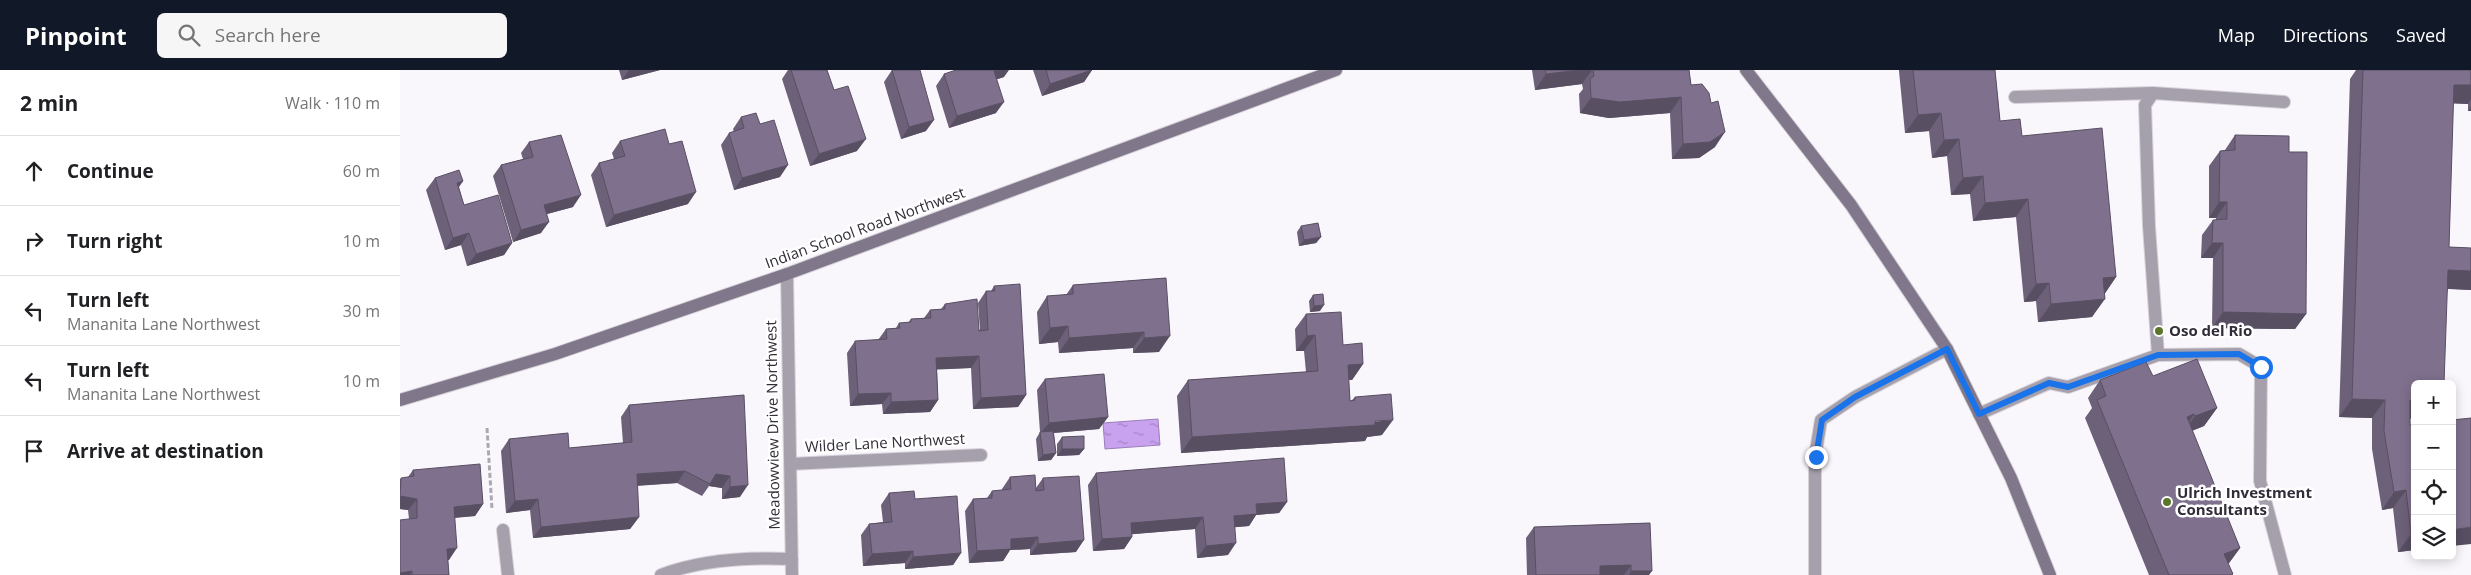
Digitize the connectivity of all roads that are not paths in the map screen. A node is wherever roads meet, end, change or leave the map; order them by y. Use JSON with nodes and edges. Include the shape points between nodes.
{"nodes":[{"id":1,"x":1336,"y":70,"type":"edge"},
{"id":2,"x":1746,"y":70,"type":"edge"},
{"id":3,"x":2153,"y":93,"type":"junction"},
{"id":4,"x":2015,"y":97,"type":"dead end"},
{"id":5,"x":2284,"y":102,"type":"dead end"},
{"id":6,"x":787,"y":274,"type":"junction"},
{"id":7,"x":1947,"y":349,"type":"junction"},
{"id":8,"x":2158,"y":355,"type":"junction"},
{"id":9,"x":400,"y":400,"type":"edge"},
{"id":10,"x":1979,"y":414,"type":"junction"},
{"id":11,"x":981,"y":455,"type":"dead end"},
{"id":12,"x":790,"y":464,"type":"junction"},
{"id":13,"x":503,"y":530,"type":"road end"},
{"id":14,"x":792,"y":559,"type":"junction"},
{"id":15,"x":508,"y":575,"type":"edge"},
{"id":16,"x":661,"y":575,"type":"edge"},
{"id":17,"x":792,"y":575,"type":"edge"},
{"id":18,"x":1815,"y":575,"type":"edge"},
{"id":19,"x":2050,"y":575,"type":"edge"},
{"id":20,"x":2285,"y":575,"type":"edge"}],
"edges":[{"from":1,"to":6,"type":"main road","name":"Indian School Road Northwest"},
{"from":2,"to":7,"type":"main road","via":[[1851,205]]},
{"from":3,"to":4,"type":"street"},
{"from":3,"to":5,"type":"street"},
{"from":3,"to":8,"type":"street","via":[[2145,105]]},
{"from":6,"to":9,"type":"main road","name":"Indian School Road Northwest","via":[[555,354]]},
{"from":6,"to":12,"type":"street","name":"Meadowview Drive Northwest"},
{"from":7,"to":10,"type":"main road"},
{"from":7,"to":18,"type":"street","via":[[1855,397],[1822,420],[1816,457]]},
{"from":8,"to":10,"type":"street","via":[[2068,387],[2049,383]]},
{"from":8,"to":20,"type":"street","via":[[2239,354],[2261,367],[2260,481]]},
{"from":10,"to":19,"type":"main road","via":[[2012,478]]},
{"from":11,"to":12,"type":"street","name":"Wilder Lane Northwest"},
{"from":12,"to":14,"type":"street","name":"Meadowview Drive Northwest"},
{"from":13,"to":15,"type":"street"},
{"from":14,"to":16,"type":"street","via":[[724,561],[683,567]]},
{"from":14,"to":17,"type":"street","name":"Meadowview Drive Northwest"}]}
